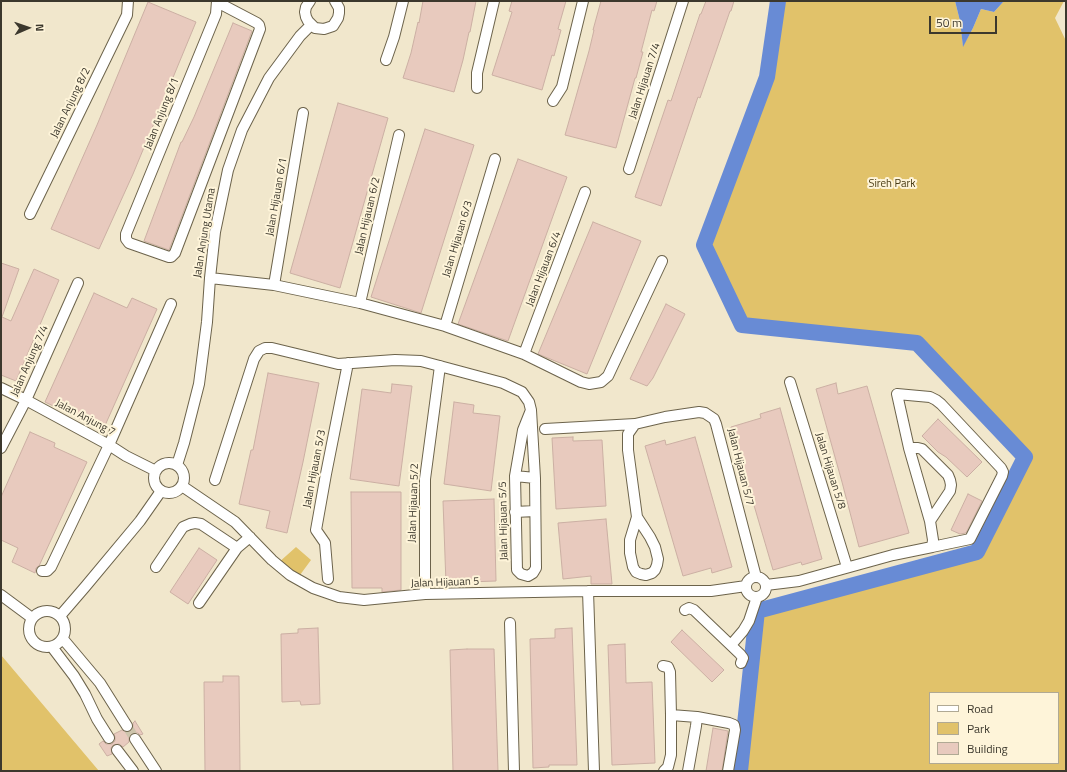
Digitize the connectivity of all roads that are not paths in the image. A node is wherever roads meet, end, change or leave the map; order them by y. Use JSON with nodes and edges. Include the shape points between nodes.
{"nodes":[{"id":1,"x":128,"y":1,"type":"edge"},
{"id":2,"x":217,"y":1,"type":"edge"},
{"id":3,"x":310,"y":1,"type":"edge"},
{"id":4,"x":403,"y":1,"type":"edge"},
{"id":5,"x":494,"y":1,"type":"edge"},
{"id":6,"x":583,"y":1,"type":"edge"},
{"id":7,"x":683,"y":1,"type":"edge"},
{"id":8,"x":337,"y":2,"type":"edge"},
{"id":9,"x":311,"y":25,"type":"junction"},
{"id":10,"x":386,"y":60,"type":"dead end"},
{"id":11,"x":477,"y":88,"type":"dead end"},
{"id":12,"x":553,"y":101,"type":"dead end"},
{"id":13,"x":303,"y":113,"type":"dead end"},
{"id":14,"x":399,"y":135,"type":"dead end"},
{"id":15,"x":495,"y":159,"type":"dead end"},
{"id":16,"x":629,"y":169,"type":"dead end"},
{"id":17,"x":585,"y":192,"type":"dead end"},
{"id":18,"x":30,"y":214,"type":"dead end"},
{"id":19,"x":662,"y":262,"type":"dead end"},
{"id":20,"x":210,"y":278,"type":"junction"},
{"id":21,"x":78,"y":283,"type":"dead end"},
{"id":22,"x":274,"y":285,"type":"junction"},
{"id":23,"x":360,"y":303,"type":"junction"},
{"id":24,"x":172,"y":304,"type":"dead end"},
{"id":25,"x":444,"y":326,"type":"junction"},
{"id":26,"x":524,"y":354,"type":"junction"},
{"id":27,"x":348,"y":363,"type":"junction"},
{"id":28,"x":440,"y":366,"type":"junction"},
{"id":29,"x":790,"y":382,"type":"dead end"},
{"id":30,"x":1,"y":388,"type":"edge"},
{"id":31,"x":26,"y":400,"type":"junction"},
{"id":32,"x":531,"y":410,"type":"junction"},
{"id":33,"x":634,"y":424,"type":"junction"},
{"id":34,"x":545,"y":429,"type":"dead end"},
{"id":35,"x":109,"y":445,"type":"junction"},
{"id":36,"x":1,"y":448,"type":"edge"},
{"id":37,"x":909,"y":448,"type":"junction"},
{"id":38,"x":177,"y":465,"type":"junction"},
{"id":39,"x":156,"y":471,"type":"junction"},
{"id":40,"x":515,"y":476,"type":"junction"},
{"id":41,"x":535,"y":478,"type":"junction"},
{"id":42,"x":215,"y":480,"type":"dead end"},
{"id":43,"x":182,"y":486,"type":"junction"},
{"id":44,"x":162,"y":491,"type":"junction"},
{"id":45,"x":535,"y":511,"type":"junction"},
{"id":46,"x":515,"y":512,"type":"junction"},
{"id":47,"x":637,"y":516,"type":"junction"},
{"id":48,"x":930,"y":521,"type":"junction"},
{"id":49,"x":250,"y":537,"type":"junction"},
{"id":50,"x":932,"y":547,"type":"junction"},
{"id":51,"x":237,"y":548,"type":"junction"},
{"id":52,"x":156,"y":566,"type":"dead end"},
{"id":53,"x":847,"y":568,"type":"junction"},
{"id":54,"x":42,"y":570,"type":"dead end"},
{"id":55,"x":756,"y":577,"type":"junction"},
{"id":56,"x":328,"y":579,"type":"dead end"},
{"id":57,"x":766,"y":585,"type":"junction"},
{"id":58,"x":746,"y":586,"type":"junction"},
{"id":59,"x":588,"y":591,"type":"junction"},
{"id":60,"x":425,"y":594,"type":"junction"},
{"id":61,"x":1,"y":595,"type":"edge"},
{"id":62,"x":757,"y":598,"type":"junction"},
{"id":63,"x":199,"y":603,"type":"dead end"},
{"id":64,"x":684,"y":610,"type":"dead end"},
{"id":65,"x":60,"y":616,"type":"junction"},
{"id":66,"x":32,"y":618,"type":"junction"},
{"id":67,"x":510,"y":623,"type":"dead end"},
{"id":68,"x":63,"y":639,"type":"junction"},
{"id":69,"x":732,"y":645,"type":"junction"},
{"id":70,"x":52,"y":647,"type":"junction"},
{"id":71,"x":741,"y":663,"type":"dead end"},
{"id":72,"x":663,"y":666,"type":"dead end"},
{"id":73,"x":671,"y":715,"type":"junction"},
{"id":74,"x":696,"y":718,"type":"junction"},
{"id":75,"x":126,"y":726,"type":"tunnel mouth"},
{"id":76,"x":109,"y":738,"type":"dead end"},
{"id":77,"x":135,"y":739,"type":"tunnel mouth"},
{"id":78,"x":117,"y":750,"type":"dead end"},
{"id":79,"x":133,"y":771,"type":"edge"},
{"id":80,"x":156,"y":771,"type":"edge"},
{"id":81,"x":514,"y":771,"type":"edge"},
{"id":82,"x":594,"y":771,"type":"edge"},
{"id":83,"x":664,"y":771,"type":"edge"},
{"id":84,"x":688,"y":771,"type":"edge"},
{"id":85,"x":728,"y":771,"type":"edge"}],
"edges":[{"from":1,"to":18,"type":"street","name":"Jalan Anjung 8/2","via":[[127,15]]},
{"from":2,"to":2,"type":"street","name":"Jalan Anjung 8/1","via":[[216,14],[126,234],[129,242],[166,257],[171,257],[175,253],[260,29],[257,23]]},
{"from":3,"to":9,"type":"street","via":[[305,12]]},
{"from":4,"to":10,"type":"street"},
{"from":5,"to":11,"type":"street","via":[[477,73]]},
{"from":6,"to":12,"type":"street","via":[[562,87]]},
{"from":7,"to":16,"type":"street","name":"Jalan Hijauan 7/4"},
{"from":8,"to":9,"type":"street","via":[[339,13],[333,26],[319,29]]},
{"from":9,"to":20,"type":"street","name":"Jalan Anjung Utama","via":[[269,78],[242,130],[228,170],[215,232]]},
{"from":13,"to":22,"type":"street","name":"Jalan Hijauan 6/1"},
{"from":14,"to":23,"type":"street","name":"Jalan Hijauan 6/2"},
{"from":15,"to":25,"type":"street","name":"Jalan Hijauan 6/3"},
{"from":17,"to":26,"type":"street","name":"Jalan Hijauan 6/4"},
{"from":19,"to":26,"type":"street","via":[[608,376],[601,382],[581,382]]},
{"from":20,"to":22,"type":"street"},
{"from":20,"to":38,"type":"street","name":"Jalan Anjung Utama","via":[[199,384]]},
{"from":21,"to":31,"type":"street","name":"Jalan Anjung 7/4"},
{"from":22,"to":23,"type":"street"},
{"from":23,"to":25,"type":"street"},
{"from":24,"to":35,"type":"street"},
{"from":25,"to":26,"type":"street"},
{"from":27,"to":28,"type":"street","name":"Jalan Hijauan 5/5","via":[[405,360]]},
{"from":27,"to":42,"type":"street","name":"Jalan Hijauan 5/5","via":[[338,364],[272,348],[259,351],[254,359]]},
{"from":27,"to":56,"type":"street","name":"Jalan Hijauan 5/3","via":[[316,530],[325,543]]},
{"from":28,"to":32,"type":"street","name":"Jalan Hijauan 5/5","via":[[503,383],[522,392]]},
{"from":28,"to":60,"type":"street","name":"Jalan Hijauan 5/2","via":[[425,479]]},
{"from":29,"to":53,"type":"street","name":"Jalan Hijauan 5/8"},
{"from":30,"to":31,"type":"street","name":"Jalan Anjung 7"},
{"from":31,"to":35,"type":"street","name":"Jalan Anjung 7"},
{"from":31,"to":36,"type":"street","name":"Jalan Anjung 7/4"},
{"from":32,"to":40,"type":"street","name":"Jalan Hijauan 5/5","via":[[523,430]]},
{"from":32,"to":41,"type":"street","name":"Jalan Hijauan 5/5"},
{"from":33,"to":34,"type":"street"},
{"from":33,"to":47,"type":"street","via":[[627,441]]},
{"from":33,"to":55,"type":"street","name":"Jalan Hijauan 5/7","via":[[699,412],[714,419]]},
{"from":35,"to":39,"type":"street","name":"Jalan Anjung 7"},
{"from":35,"to":54,"type":"street","via":[[51,568],[47,571]]},
{"from":37,"to":48,"type":"street"},
{"from":37,"to":48,"type":"street","via":[[922,449],[950,480],[950,490]]},
{"from":37,"to":50,"type":"street","via":[[897,394],[930,397],[936,400],[1003,472],[970,539]]},
{"from":38,"to":39,"type":"street","via":[[165,464]]},
{"from":38,"to":43,"type":"street","via":[[183,474]]},
{"from":39,"to":44,"type":"street","via":[[156,486]]},
{"from":40,"to":41,"type":"street"},
{"from":40,"to":46,"type":"street","name":"Jalan Hijauan 5/5"},
{"from":41,"to":45,"type":"street","name":"Jalan Hijauan 5/5"},
{"from":43,"to":44,"type":"street","via":[[173,493]]},
{"from":43,"to":49,"type":"street","name":"Jalan Hijauan 5","via":[[235,522]]},
{"from":44,"to":65,"type":"street"},
{"from":45,"to":46,"type":"street"},
{"from":45,"to":46,"type":"street","name":"Jalan Hijauan 5/5","via":[[536,568],[533,573],[526,576],[517,570]]},
{"from":47,"to":47,"type":"street","via":[[650,537],[658,559],[655,570],[646,575],[636,572],[630,553],[630,540]]},
{"from":48,"to":50,"type":"street"},
{"from":49,"to":51,"type":"street"},
{"from":49,"to":60,"type":"street","name":"Jalan Hijauan 5","via":[[290,575],[314,588],[339,597],[364,600]]},
{"from":50,"to":53,"type":"street"},
{"from":51,"to":52,"type":"street","via":[[201,524],[190,524],[183,527]]},
{"from":51,"to":63,"type":"street"},
{"from":53,"to":57,"type":"street","via":[[799,581]]},
{"from":55,"to":57,"type":"street"},
{"from":55,"to":58,"type":"street"},
{"from":57,"to":62,"type":"street","via":[[763,595]]},
{"from":58,"to":59,"type":"street","name":"Jalan Hijauan 5","via":[[711,591]]},
{"from":58,"to":62,"type":"street","via":[[750,596]]},
{"from":59,"to":60,"type":"street","name":"Jalan Hijauan 5"},
{"from":59,"to":82,"type":"street"},
{"from":61,"to":66,"type":"street"},
{"from":62,"to":69,"type":"street","via":[[749,621]]},
{"from":64,"to":69,"type":"street","via":[[694,610]]},
{"from":65,"to":66,"type":"street","via":[[54,612],[42,611]]},
{"from":65,"to":68,"type":"street","via":[[65,627]]},
{"from":66,"to":70,"type":"street","via":[[28,630],[34,643],[46,648]]},
{"from":67,"to":81,"type":"street"},
{"from":68,"to":70,"type":"street"},
{"from":68,"to":75,"type":"street","via":[[100,684]]},
{"from":69,"to":71,"type":"street","via":[[742,656]]},
{"from":70,"to":76,"type":"street","via":[[74,676]]},
{"from":72,"to":73,"type":"street","via":[[668,667],[670,672]]},
{"from":73,"to":74,"type":"street"},
{"from":73,"to":83,"type":"street","via":[[671,755],[668,767]]},
{"from":74,"to":84,"type":"street"},
{"from":74,"to":85,"type":"street","via":[[734,725]]},
{"from":77,"to":80,"type":"street"},
{"from":78,"to":79,"type":"street"}]}
